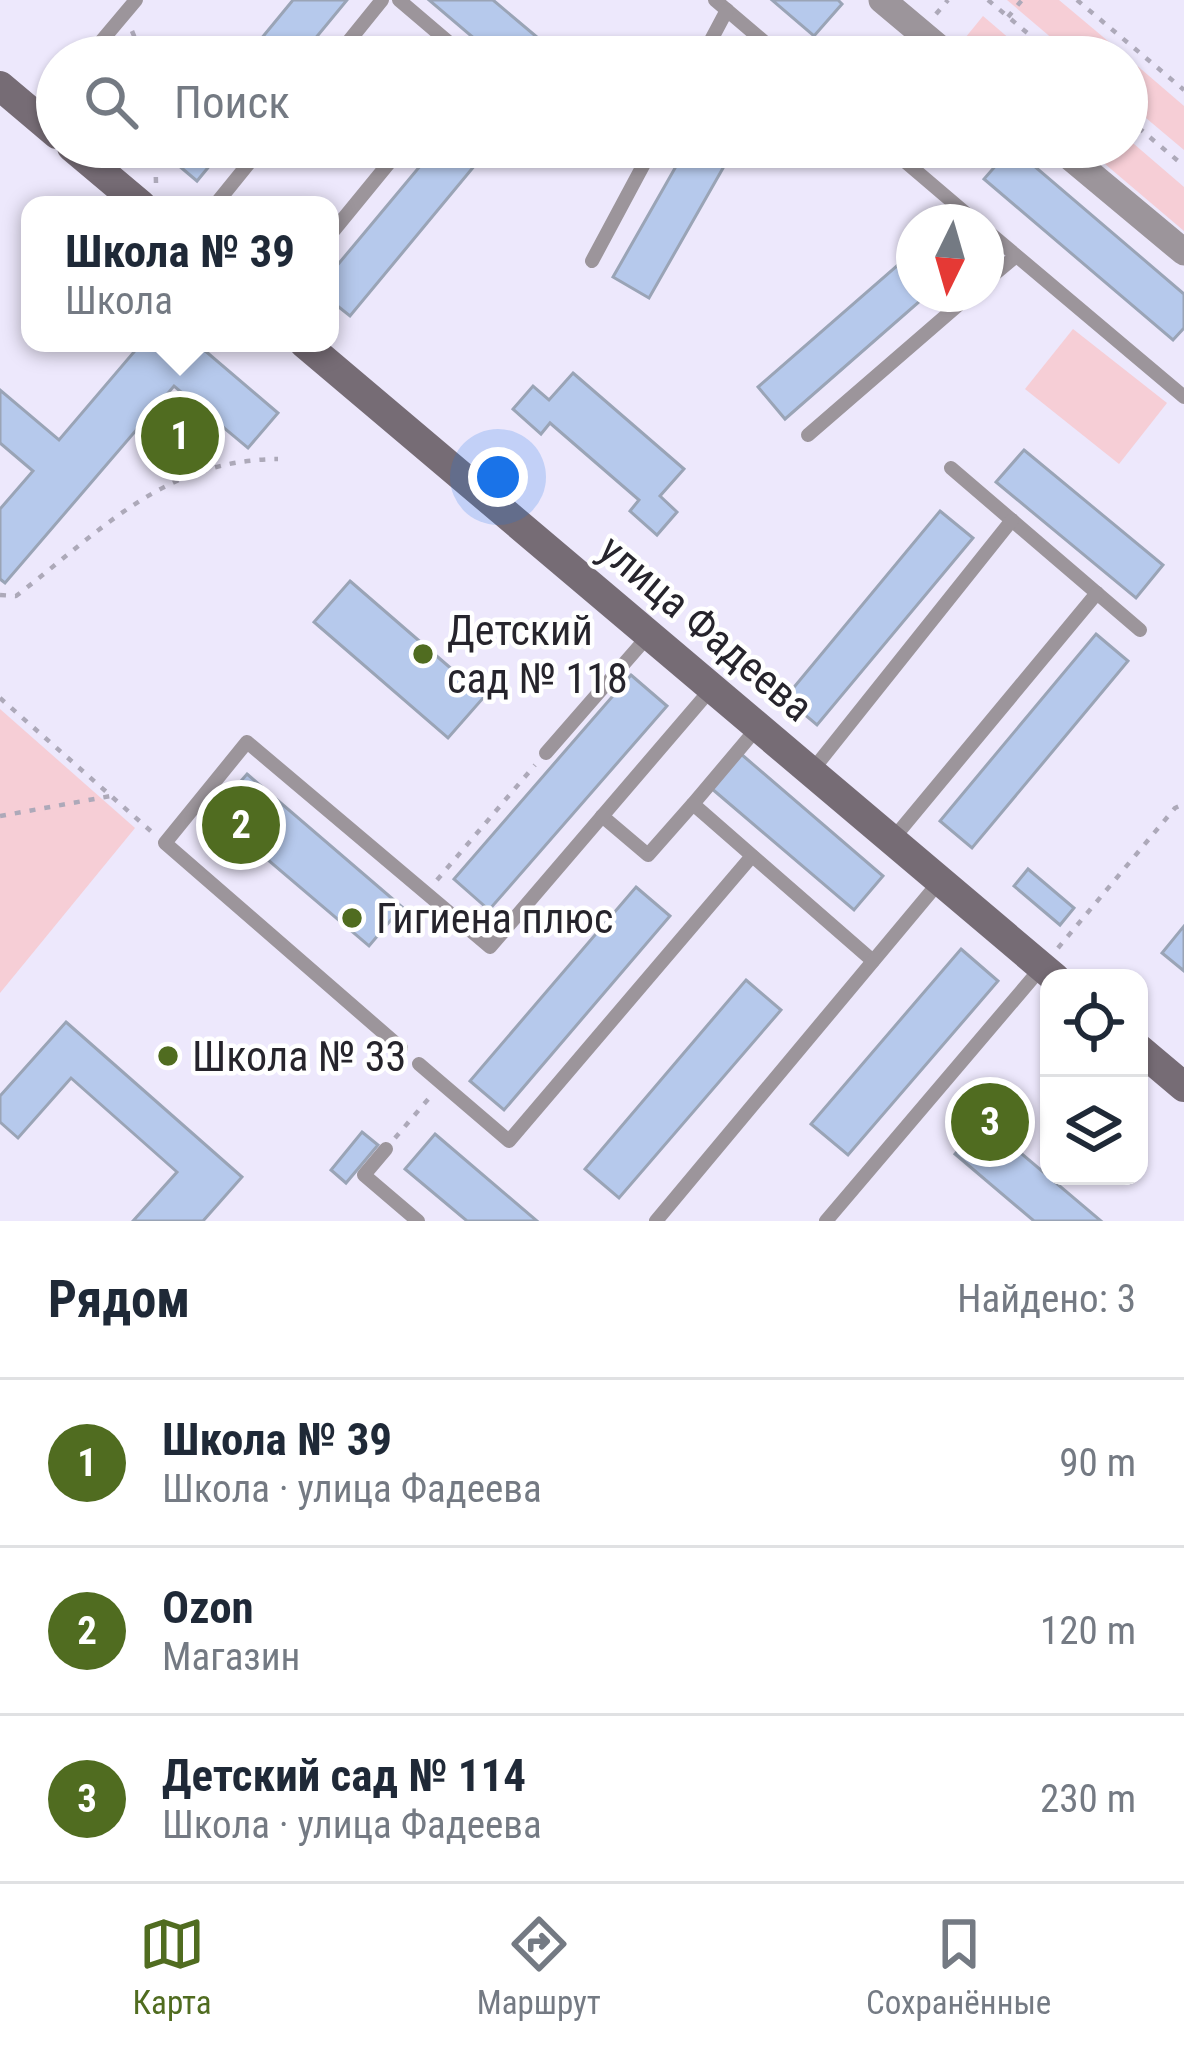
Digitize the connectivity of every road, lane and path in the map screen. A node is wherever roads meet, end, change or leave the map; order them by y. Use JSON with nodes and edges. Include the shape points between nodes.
{"nodes":[{"id":1,"x":136,"y":0,"type":"edge"},
{"id":2,"x":382,"y":0,"type":"edge"},
{"id":3,"x":399,"y":0,"type":"edge"},
{"id":4,"x":882,"y":0,"type":"edge"},
{"id":5,"x":988,"y":0,"type":"edge"},
{"id":6,"x":1022,"y":0,"type":"edge"},
{"id":7,"x":1077,"y":0,"type":"edge"},
{"id":8,"x":721,"y":5,"type":"edge"},
{"id":9,"x":1008,"y":17,"type":"junction"},
{"id":10,"x":106,"y":36,"type":"edge"},
{"id":11,"x":353,"y":36,"type":"edge"},
{"id":12,"x":441,"y":36,"type":"edge"},
{"id":13,"x":710,"y":36,"type":"edge"},
{"id":14,"x":757,"y":36,"type":"edge"},
{"id":15,"x":925,"y":36,"type":"edge"},
{"id":16,"x":1031,"y":36,"type":"edge"},
{"id":17,"x":1120,"y":36,"type":"edge"},
{"id":18,"x":1148,"y":60,"type":"edge"},
{"id":19,"x":0,"y":86,"type":"edge"},
{"id":20,"x":1184,"y":90,"type":"edge"},
{"id":21,"x":36,"y":107,"type":"edge"},
{"id":22,"x":1148,"y":136,"type":"edge"},
{"id":23,"x":1184,"y":166,"type":"edge"},
{"id":24,"x":103,"y":168,"type":"edge"},
{"id":25,"x":245,"y":168,"type":"edge"},
{"id":26,"x":385,"y":168,"type":"edge"},
{"id":27,"x":642,"y":168,"type":"edge"},
{"id":28,"x":913,"y":168,"type":"edge"},
{"id":29,"x":1083,"y":168,"type":"edge"},
{"id":30,"x":144,"y":196,"type":"edge"},
{"id":31,"x":222,"y":196,"type":"edge"},
{"id":32,"x":955,"y":204,"type":"edge"},
{"id":33,"x":339,"y":225,"type":"edge"},
{"id":34,"x":1004,"y":246,"type":"edge"},
{"id":35,"x":1184,"y":252,"type":"edge"},
{"id":36,"x":1016,"y":256,"type":"junction"},
{"id":37,"x":592,"y":261,"type":"dead end"},
{"id":38,"x":1004,"y":266,"type":"edge"},
{"id":39,"x":950,"y":312,"type":"edge"},
{"id":40,"x":315,"y":352,"type":"edge"},
{"id":41,"x":1184,"y":397,"type":"edge"},
{"id":42,"x":808,"y":435,"type":"dead end"},
{"id":43,"x":278,"y":459,"type":"dead end"},
{"id":44,"x":951,"y":468,"type":"dead end"},
{"id":45,"x":1012,"y":520,"type":"junction"},
{"id":46,"x":1097,"y":593,"type":"junction"},
{"id":47,"x":0,"y":596,"type":"edge"},
{"id":48,"x":1140,"y":630,"type":"dead end"},
{"id":49,"x":650,"y":635,"type":"junction"},
{"id":50,"x":712,"y":688,"type":"junction"},
{"id":51,"x":0,"y":698,"type":"edge"},
{"id":52,"x":758,"y":727,"type":"junction"},
{"id":53,"x":546,"y":753,"type":"joint"},
{"id":54,"x":811,"y":772,"type":"junction"},
{"id":55,"x":111,"y":796,"type":"junction"},
{"id":56,"x":693,"y":804,"type":"junction"},
{"id":57,"x":1184,"y":804,"type":"edge"},
{"id":58,"x":0,"y":816,"type":"edge"},
{"id":59,"x":602,"y":817,"type":"junction"},
{"id":60,"x":892,"y":840,"type":"junction"},
{"id":61,"x":165,"y":844,"type":"junction"},
{"id":62,"x":752,"y":856,"type":"junction"},
{"id":63,"x":940,"y":880,"type":"junction"},
{"id":64,"x":426,"y":893,"type":"junction"},
{"id":65,"x":873,"y":961,"type":"junction"},
{"id":66,"x":1043,"y":969,"type":"edge"},
{"id":67,"x":1051,"y":969,"type":"edge"},
{"id":68,"x":1040,"y":982,"type":"edge"},
{"id":69,"x":401,"y":1048,"type":"dead end"},
{"id":70,"x":1148,"y":1057,"type":"edge"},
{"id":71,"x":419,"y":1064,"type":"dead end"},
{"id":72,"x":442,"y":1083,"type":"junction"},
{"id":73,"x":1184,"y":1087,"type":"edge"},
{"id":74,"x":386,"y":1149,"type":"joint"},
{"id":75,"x":418,"y":1221,"type":"edge"},
{"id":76,"x":656,"y":1221,"type":"edge"},
{"id":77,"x":826,"y":1221,"type":"edge"}],
"edges":[{"from":1,"to":10,"type":"lane"},
{"from":2,"to":11,"type":"lane"},
{"from":3,"to":12,"type":"lane"},
{"from":4,"to":15,"type":"street"},
{"from":5,"to":9,"type":"path"},
{"from":6,"to":9,"type":"path"},
{"from":7,"to":17,"type":"path"},
{"from":8,"to":13,"type":"lane"},
{"from":8,"to":14,"type":"lane"},
{"from":9,"to":16,"type":"path"},
{"from":18,"to":20,"type":"path"},
{"from":19,"to":21,"type":"street"},
{"from":22,"to":23,"type":"path"},
{"from":24,"to":30,"type":"street"},
{"from":25,"to":31,"type":"lane"},
{"from":26,"to":33,"type":"lane"},
{"from":27,"to":37,"type":"lane"},
{"from":28,"to":32,"type":"lane"},
{"from":29,"to":35,"type":"street"},
{"from":34,"to":36,"type":"lane"},
{"from":36,"to":38,"type":"lane"},
{"from":36,"to":41,"type":"lane"},
{"from":39,"to":42,"type":"lane"},
{"from":40,"to":49,"type":"street","name":"улица Фадеева"},
{"from":43,"to":47,"type":"path","via":[[185,475],[100,526],[16,596]]},
{"from":44,"to":45,"type":"lane"},
{"from":45,"to":46,"type":"lane"},
{"from":45,"to":54,"type":"lane"},
{"from":46,"to":48,"type":"lane"},
{"from":46,"to":60,"type":"lane"},
{"from":49,"to":50,"type":"street","name":"улица Фадеева"},
{"from":49,"to":53,"type":"lane"},
{"from":50,"to":52,"type":"street","name":"улица Фадеева"},
{"from":50,"to":59,"type":"lane"},
{"from":51,"to":55,"type":"path"},
{"from":52,"to":54,"type":"street","name":"улица Фадеева"},
{"from":52,"to":56,"type":"lane"},
{"from":53,"to":64,"type":"path"},
{"from":54,"to":60,"type":"street","name":"улица Фадеева"},
{"from":55,"to":58,"type":"path"},
{"from":55,"to":61,"type":"path"},
{"from":56,"to":59,"type":"lane","via":[[648,856]]},
{"from":56,"to":62,"type":"lane"},
{"from":57,"to":67,"type":"path"},
{"from":59,"to":64,"type":"lane","via":[[490,947]]},
{"from":60,"to":63,"type":"street","name":"улица Фадеева"},
{"from":61,"to":64,"type":"lane","via":[[247,742]]},
{"from":61,"to":69,"type":"lane"},
{"from":62,"to":65,"type":"lane"},
{"from":62,"to":72,"type":"lane","via":[[509,1141]]},
{"from":63,"to":65,"type":"lane"},
{"from":63,"to":66,"type":"street","name":"улица Фадеева"},
{"from":65,"to":76,"type":"lane"},
{"from":68,"to":77,"type":"lane"},
{"from":70,"to":73,"type":"street"},
{"from":71,"to":72,"type":"lane"},
{"from":72,"to":74,"type":"path"},
{"from":74,"to":75,"type":"lane","via":[[364,1175]]}]}
